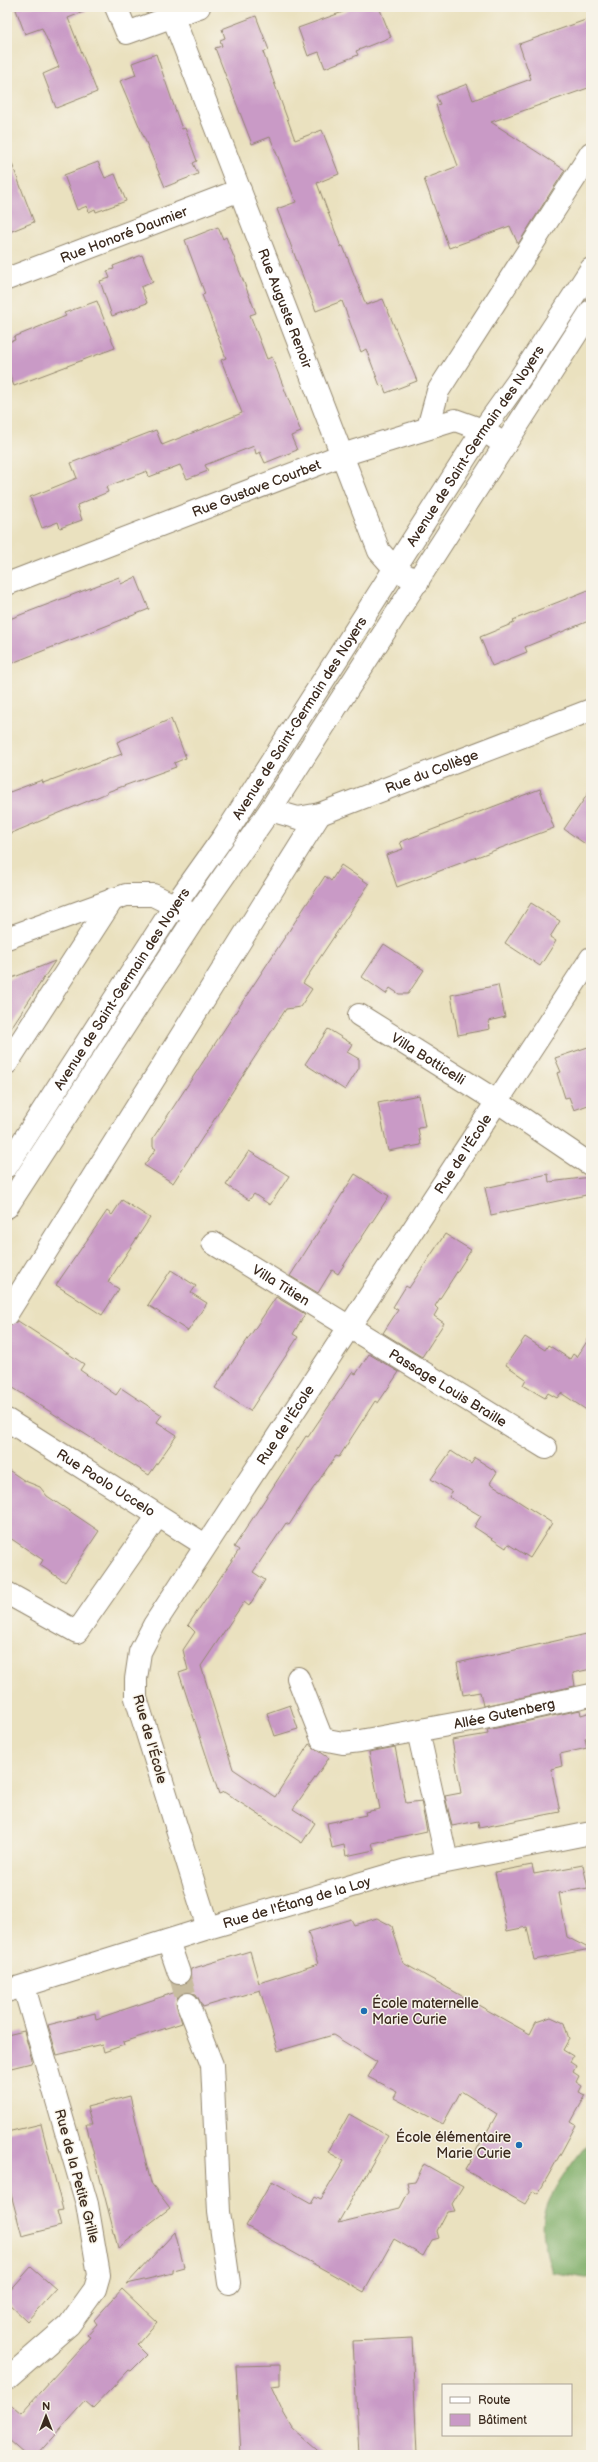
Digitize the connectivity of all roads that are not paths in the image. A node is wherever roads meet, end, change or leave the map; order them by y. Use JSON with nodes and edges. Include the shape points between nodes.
{"nodes":[{"id":1,"x":116,"y":7,"type":"edge"},
{"id":2,"x":199,"y":7,"type":"edge"},
{"id":3,"x":171,"y":12,"type":"edge"},
{"id":4,"x":591,"y":153,"type":"edge"},
{"id":5,"x":240,"y":190,"type":"junction"},
{"id":6,"x":591,"y":269,"type":"edge"},
{"id":7,"x":7,"y":279,"type":"edge"},
{"id":8,"x":591,"y":311,"type":"edge"},
{"id":9,"x":428,"y":428,"type":"junction"},
{"id":10,"x":483,"y":430,"type":"junction"},
{"id":11,"x":504,"y":445,"type":"junction"},
{"id":12,"x":342,"y":455,"type":"junction"},
{"id":13,"x":395,"y":569,"type":"junction"},
{"id":14,"x":418,"y":582,"type":"junction"},
{"id":15,"x":7,"y":584,"type":"edge"},
{"id":16,"x":591,"y":710,"type":"edge"},
{"id":17,"x":270,"y":810,"type":"junction"},
{"id":18,"x":320,"y":814,"type":"junction"},
{"id":19,"x":113,"y":900,"type":"junction"},
{"id":20,"x":175,"y":905,"type":"junction"},
{"id":21,"x":196,"y":916,"type":"junction"},
{"id":22,"x":7,"y":938,"type":"edge"},
{"id":23,"x":591,"y":958,"type":"edge"},
{"id":24,"x":359,"y":1015,"type":"dead end"},
{"id":25,"x":7,"y":1063,"type":"edge"},
{"id":26,"x":498,"y":1102,"type":"junction"},
{"id":27,"x":591,"y":1165,"type":"edge"},
{"id":28,"x":7,"y":1166,"type":"edge"},
{"id":29,"x":7,"y":1207,"type":"edge"},
{"id":30,"x":213,"y":1242,"type":"dead end"},
{"id":31,"x":7,"y":1314,"type":"edge"},
{"id":32,"x":349,"y":1327,"type":"junction"},
{"id":33,"x":7,"y":1420,"type":"edge"},
{"id":34,"x":546,"y":1448,"type":"dead end"},
{"id":35,"x":157,"y":1517,"type":"junction"},
{"id":36,"x":205,"y":1545,"type":"junction"},
{"id":37,"x":7,"y":1593,"type":"edge"},
{"id":38,"x":298,"y":1678,"type":"dead end"},
{"id":39,"x":591,"y":1695,"type":"edge"},
{"id":40,"x":418,"y":1732,"type":"junction"},
{"id":41,"x":591,"y":1833,"type":"edge"},
{"id":42,"x":446,"y":1861,"type":"junction"},
{"id":43,"x":208,"y":1928,"type":"junction"},
{"id":44,"x":168,"y":1941,"type":"junction"},
{"id":45,"x":179,"y":1973,"type":"tunnel mouth"},
{"id":46,"x":16,"y":1989,"type":"edge"},
{"id":47,"x":188,"y":2004,"type":"tunnel mouth"},
{"id":48,"x":229,"y":2284,"type":"dead end"},
{"id":49,"x":7,"y":2380,"type":"edge"}],
"edges":[{"from":1,"to":3,"type":"street","via":[[126,32]]},
{"from":2,"to":3,"type":"street"},
{"from":3,"to":5,"type":"street","name":"Rue Auguste Renoir"},
{"from":4,"to":9,"type":"street","via":[[438,391]]},
{"from":5,"to":7,"type":"street","name":"Rue Honoré Daumier"},
{"from":5,"to":12,"type":"street","name":"Rue Auguste Renoir"},
{"from":6,"to":10,"type":"street","name":"Avenue de Saint-Germain des Noyers","via":[[518,382]]},
{"from":8,"to":11,"type":"street","name":"Avenue de Saint-Germain des Noyers"},
{"from":9,"to":10,"type":"street","name":"Rue Gustave Courbet","via":[[455,420]]},
{"from":9,"to":12,"type":"street","name":"Rue Gustave Courbet"},
{"from":10,"to":11,"type":"street","name":"Rue Gustave Courbet"},
{"from":10,"to":13,"type":"street","name":"Avenue de Saint-Germain des Noyers"},
{"from":11,"to":14,"type":"street","name":"Avenue de Saint-Germain des Noyers"},
{"from":12,"to":13,"type":"street","name":"Rue Auguste Renoir","via":[[379,551]]},
{"from":12,"to":15,"type":"street","name":"Rue Gustave Courbet"},
{"from":13,"to":14,"type":"street","name":"Rue Auguste Renoir"},
{"from":13,"to":20,"type":"street","name":"Avenue de Saint-Germain des Noyers","via":[[224,836]]},
{"from":14,"to":17,"type":"street","name":"Avenue de Saint-Germain des Noyers"},
{"from":16,"to":18,"type":"street","name":"Rue du Collège"},
{"from":17,"to":18,"type":"street","name":"Rue du Collège","via":[[298,818]]},
{"from":17,"to":21,"type":"street","name":"Avenue de Saint-Germain des Noyers"},
{"from":18,"to":31,"type":"street"},
{"from":19,"to":20,"type":"street","via":[[126,895],[154,895]]},
{"from":19,"to":22,"type":"street"},
{"from":19,"to":25,"type":"street"},
{"from":20,"to":21,"type":"street"},
{"from":20,"to":28,"type":"street","name":"Avenue de Saint-Germain des Noyers"},
{"from":21,"to":29,"type":"street","name":"Avenue de Saint-Germain des Noyers"},
{"from":23,"to":26,"type":"street","name":"Rue de l'École"},
{"from":24,"to":26,"type":"street","name":"Villa Botticelli"},
{"from":26,"to":27,"type":"street","name":"Villa Botticelli"},
{"from":26,"to":32,"type":"street","name":"Rue de l'École"},
{"from":30,"to":32,"type":"street","name":"Villa Titien"},
{"from":32,"to":34,"type":"street","name":"Passage Louis Braille"},
{"from":32,"to":36,"type":"street","name":"Rue de l'École"},
{"from":33,"to":35,"type":"street","name":"Rue Paolo Uccelo"},
{"from":35,"to":36,"type":"street","name":"Rue Paolo Uccelo"},
{"from":35,"to":37,"type":"street","via":[[77,1632]]},
{"from":36,"to":43,"type":"street","name":"Rue de l'École","via":[[140,1652],[136,1698]]},
{"from":38,"to":40,"type":"street","name":"Allée Gutenberg","via":[[322,1739],[343,1743]]},
{"from":39,"to":40,"type":"street","name":"Allée Gutenberg"},
{"from":40,"to":42,"type":"street"},
{"from":41,"to":42,"type":"street","name":"Rue de l'Étang de la Loy"},
{"from":42,"to":43,"type":"street","name":"Rue de l'Étang de la Loy","via":[[366,1881]]},
{"from":43,"to":44,"type":"street","name":"Rue de l'Étang de la Loy"},
{"from":44,"to":45,"type":"street"},
{"from":44,"to":46,"type":"street","name":"Rue de l'Étang de la Loy"},
{"from":46,"to":49,"type":"street","name":"Rue de la Petite Grille","via":[[87,2204],[99,2275],[94,2289],[69,2325]]},
{"from":47,"to":48,"type":"street","via":[[212,2065],[219,2212]]}]}
